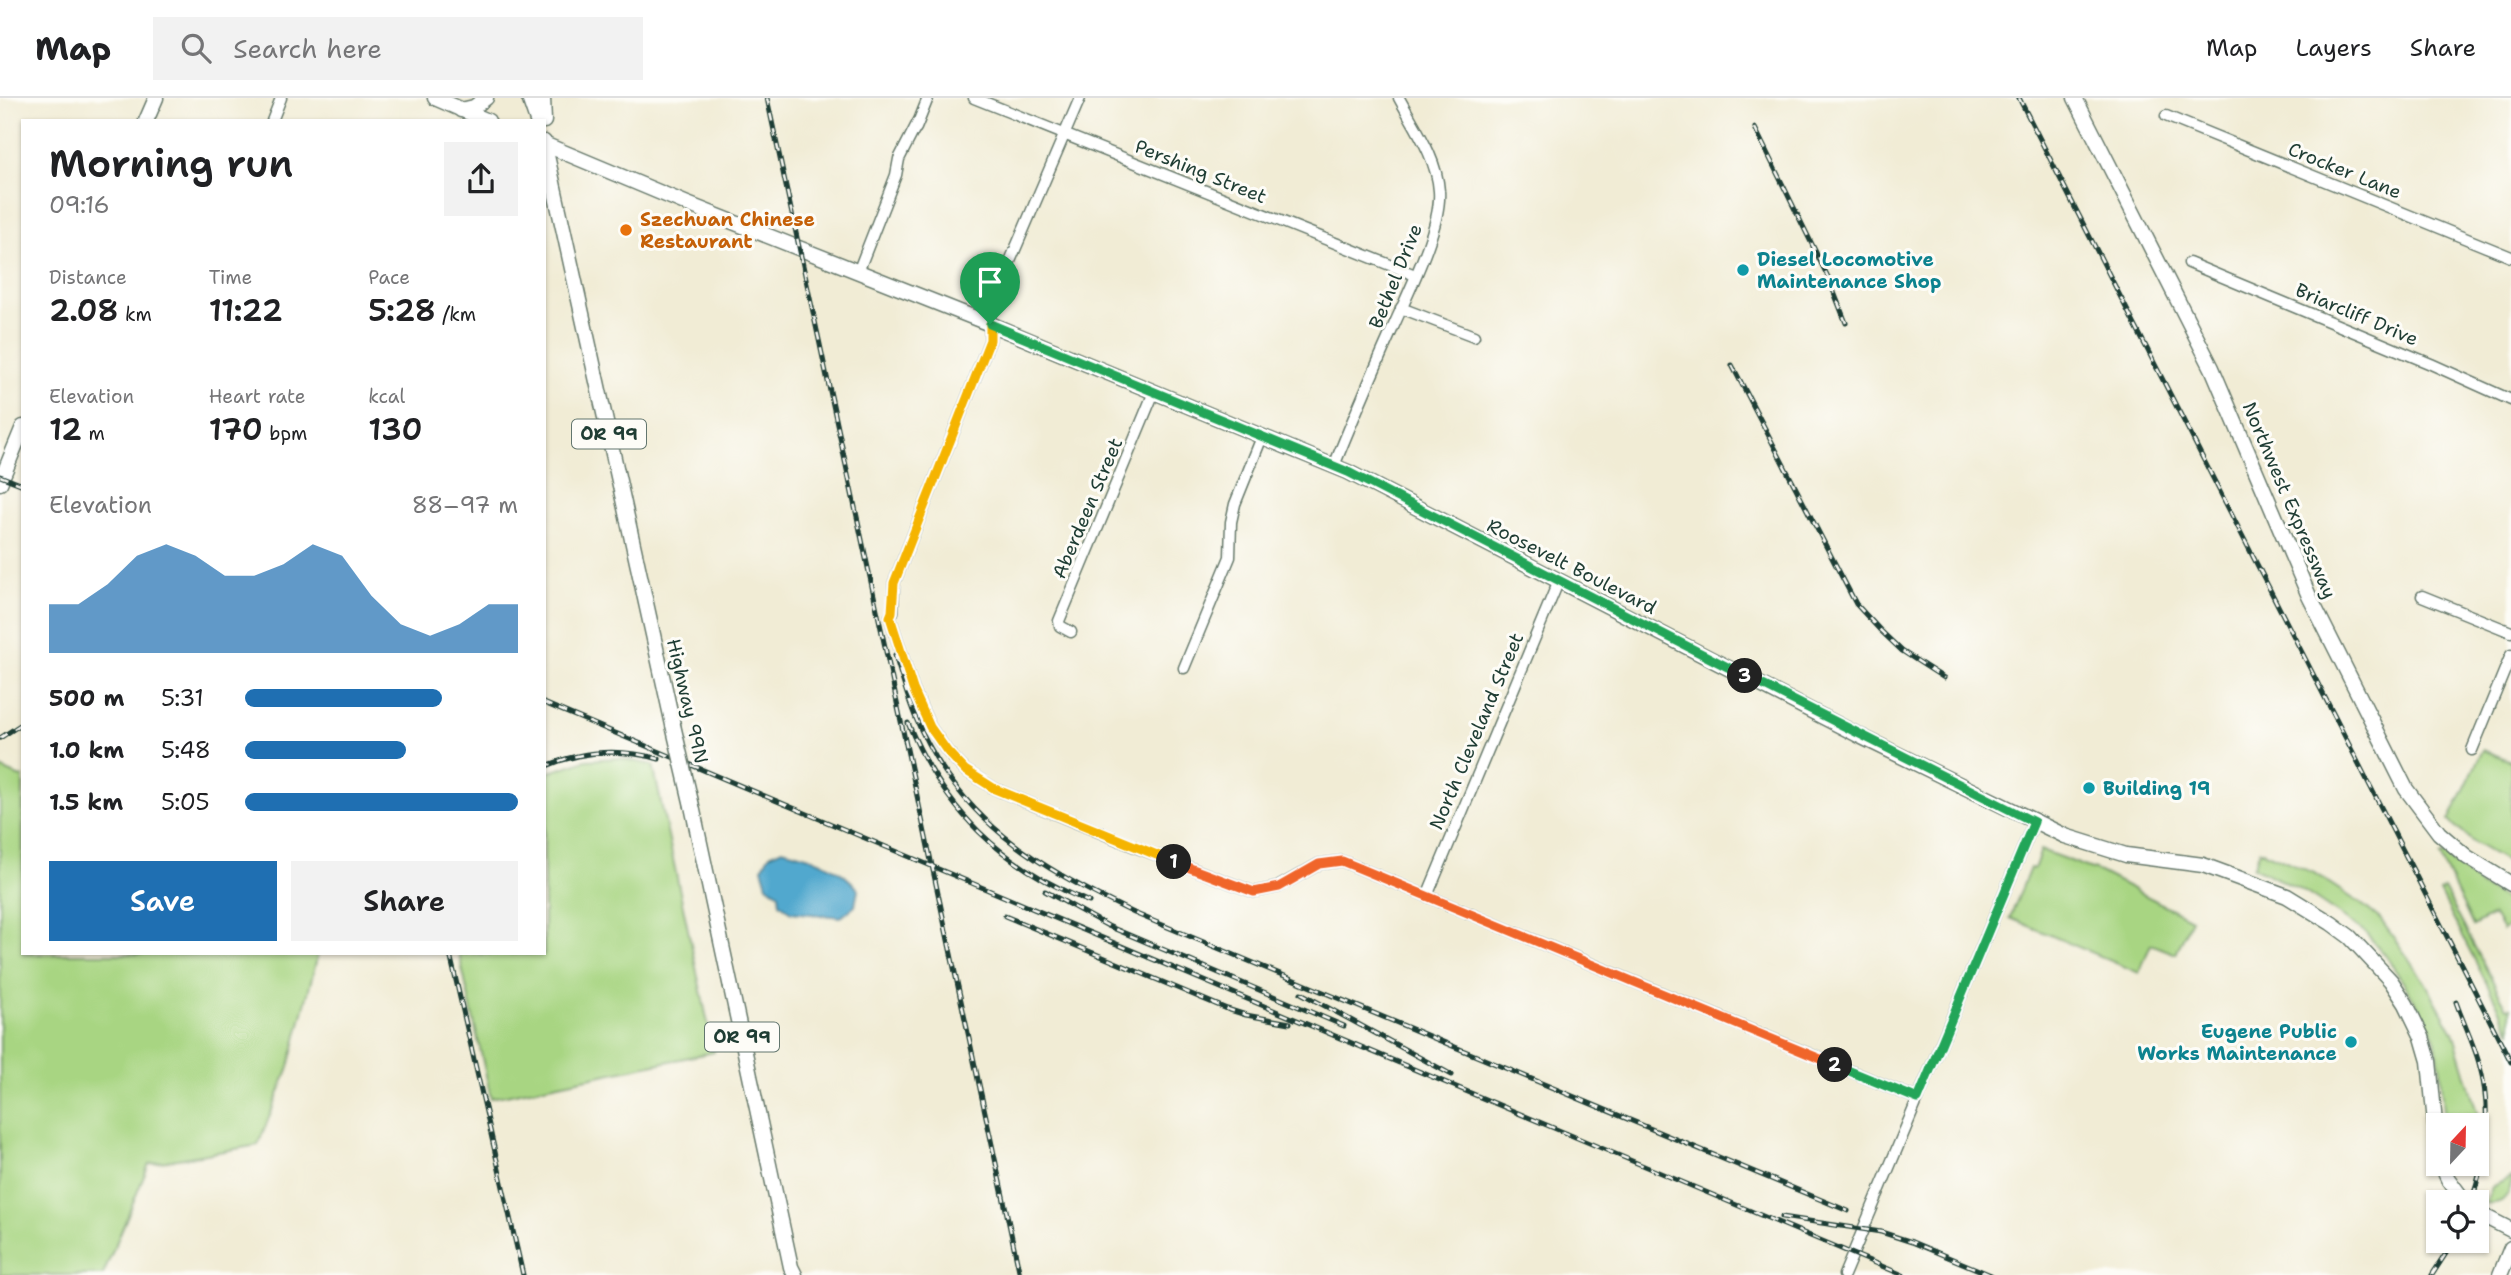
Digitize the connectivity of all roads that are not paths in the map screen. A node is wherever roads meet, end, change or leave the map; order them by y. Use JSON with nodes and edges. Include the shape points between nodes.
{"nodes":[{"id":1,"x":156,"y":98,"type":"edge"},
{"id":2,"x":281,"y":98,"type":"edge"},
{"id":3,"x":435,"y":98,"type":"edge"},
{"id":4,"x":486,"y":98,"type":"edge"},
{"id":5,"x":529,"y":98,"type":"edge"},
{"id":6,"x":542,"y":98,"type":"edge"},
{"id":7,"x":928,"y":98,"type":"edge"},
{"id":8,"x":974,"y":98,"type":"edge"},
{"id":9,"x":1080,"y":98,"type":"edge"},
{"id":10,"x":1398,"y":98,"type":"edge"},
{"id":11,"x":2076,"y":98,"type":"edge"},
{"id":12,"x":461,"y":110,"type":"junction"},
{"id":13,"x":2166,"y":116,"type":"dead end"},
{"id":14,"x":147,"y":119,"type":"edge"},
{"id":15,"x":273,"y":119,"type":"edge"},
{"id":16,"x":483,"y":119,"type":"edge"},
{"id":17,"x":536,"y":119,"type":"edge"},
{"id":18,"x":544,"y":119,"type":"edge"},
{"id":19,"x":1065,"y":135,"type":"junction"},
{"id":20,"x":546,"y":144,"type":"edge"},
{"id":21,"x":546,"y":152,"type":"edge"},
{"id":22,"x":2511,"y":257,"type":"edge"},
{"id":23,"x":2189,"y":263,"type":"dead end"},
{"id":24,"x":858,"y":272,"type":"junction"},
{"id":25,"x":1415,"y":275,"type":"junction"},
{"id":26,"x":1401,"y":308,"type":"junction"},
{"id":27,"x":990,"y":324,"type":"junction"},
{"id":28,"x":1474,"y":336,"type":"dead end"},
{"id":29,"x":1154,"y":392,"type":"junction"},
{"id":30,"x":2511,"y":400,"type":"edge"},
{"id":31,"x":21,"y":431,"type":"edge"},
{"id":32,"x":1262,"y":437,"type":"junction"},
{"id":33,"x":1334,"y":466,"type":"junction"},
{"id":34,"x":1,"y":480,"type":"edge"},
{"id":35,"x":1559,"y":580,"type":"junction"},
{"id":36,"x":2422,"y":596,"type":"dead end"},
{"id":37,"x":1071,"y":632,"type":"dead end"},
{"id":38,"x":2511,"y":632,"type":"edge"},
{"id":39,"x":2511,"y":654,"type":"edge"},
{"id":40,"x":1184,"y":667,"type":"dead end"},
{"id":41,"x":2472,"y":750,"type":"dead end"},
{"id":42,"x":2034,"y":822,"type":"junction"},
{"id":43,"x":2511,"y":884,"type":"edge"},
{"id":44,"x":1427,"y":896,"type":"junction"},
{"id":45,"x":1918,"y":1099,"type":"junction"},
{"id":46,"x":2433,"y":1113,"type":"edge"},
{"id":47,"x":2489,"y":1220,"type":"edge"},
{"id":48,"x":2511,"y":1230,"type":"edge"},
{"id":49,"x":2511,"y":1248,"type":"edge"},
{"id":50,"x":792,"y":1272,"type":"edge"},
{"id":51,"x":1844,"y":1275,"type":"edge"},
{"id":52,"x":2500,"y":1275,"type":"edge"}],
"edges":[{"from":1,"to":14,"type":"main road"},
{"from":2,"to":15,"type":"street"},
{"from":3,"to":12,"type":"main road"},
{"from":4,"to":12,"type":"main road"},
{"from":5,"to":17,"type":"main road"},
{"from":6,"to":18,"type":"main road"},
{"from":7,"to":24,"type":"street","via":[[899,159]]},
{"from":8,"to":19,"type":"street","name":"Pershing Street"},
{"from":9,"to":19,"type":"street"},
{"from":10,"to":25,"type":"street","name":"Bethel Drive","via":[[1432,163],[1439,190],[1435,225]]},
{"from":11,"to":43,"type":"main road","name":"Northwest Expressway","via":[[2212,368],[2309,596],[2406,789],[2439,833]]},
{"from":12,"to":16,"type":"main road"},
{"from":13,"to":22,"type":"street","name":"Crocker Lane"},
{"from":19,"to":25,"type":"street","name":"Pershing Street"},
{"from":19,"to":27,"type":"street","via":[[990,308]]},
{"from":20,"to":24,"type":"main road","name":"Roosevelt Boulevard"},
{"from":21,"to":50,"type":"main road","name":"Highway 99N","number":"OR 99","bridge":true},
{"from":23,"to":30,"type":"street","name":"Briarcliff Drive"},
{"from":24,"to":27,"type":"main road","name":"Roosevelt Boulevard"},
{"from":25,"to":26,"type":"street","name":"Bethel Drive"},
{"from":26,"to":28,"type":"street"},
{"from":26,"to":33,"type":"street","name":"Bethel Drive"},
{"from":27,"to":29,"type":"main road","name":"Roosevelt Boulevard"},
{"from":27,"to":44,"type":"street","via":[[990,340],[894,583],[890,617],[913,689],[947,751],[965,770],[995,789],[1254,892],[1279,887],[1319,864],[1342,861]]},
{"from":29,"to":32,"type":"main road","name":"Roosevelt Boulevard"},
{"from":29,"to":37,"type":"street","name":"Aberdeen Street","via":[[1059,621]]},
{"from":31,"to":34,"type":"main road"},
{"from":32,"to":33,"type":"main road","name":"Roosevelt Boulevard"},
{"from":32,"to":40,"type":"street","via":[[1234,504],[1230,557]]},
{"from":33,"to":35,"type":"main road","name":"Roosevelt Boulevard"},
{"from":35,"to":42,"type":"main road","name":"Roosevelt Boulevard"},
{"from":35,"to":44,"type":"street","name":"North Cleveland Street"},
{"from":36,"to":38,"type":"street"},
{"from":39,"to":41,"type":"street"},
{"from":42,"to":45,"type":"street"},
{"from":42,"to":46,"type":"main road","name":"Roosevelt Boulevard","via":[[2094,847],[2195,863],[2234,875],[2287,896],[2331,923],[2391,981],[2406,1004],[2422,1037]]},
{"from":44,"to":45,"type":"street"},
{"from":45,"to":51,"type":"street"},
{"from":47,"to":48,"type":"main road"},
{"from":49,"to":52,"type":"main road"}]}
